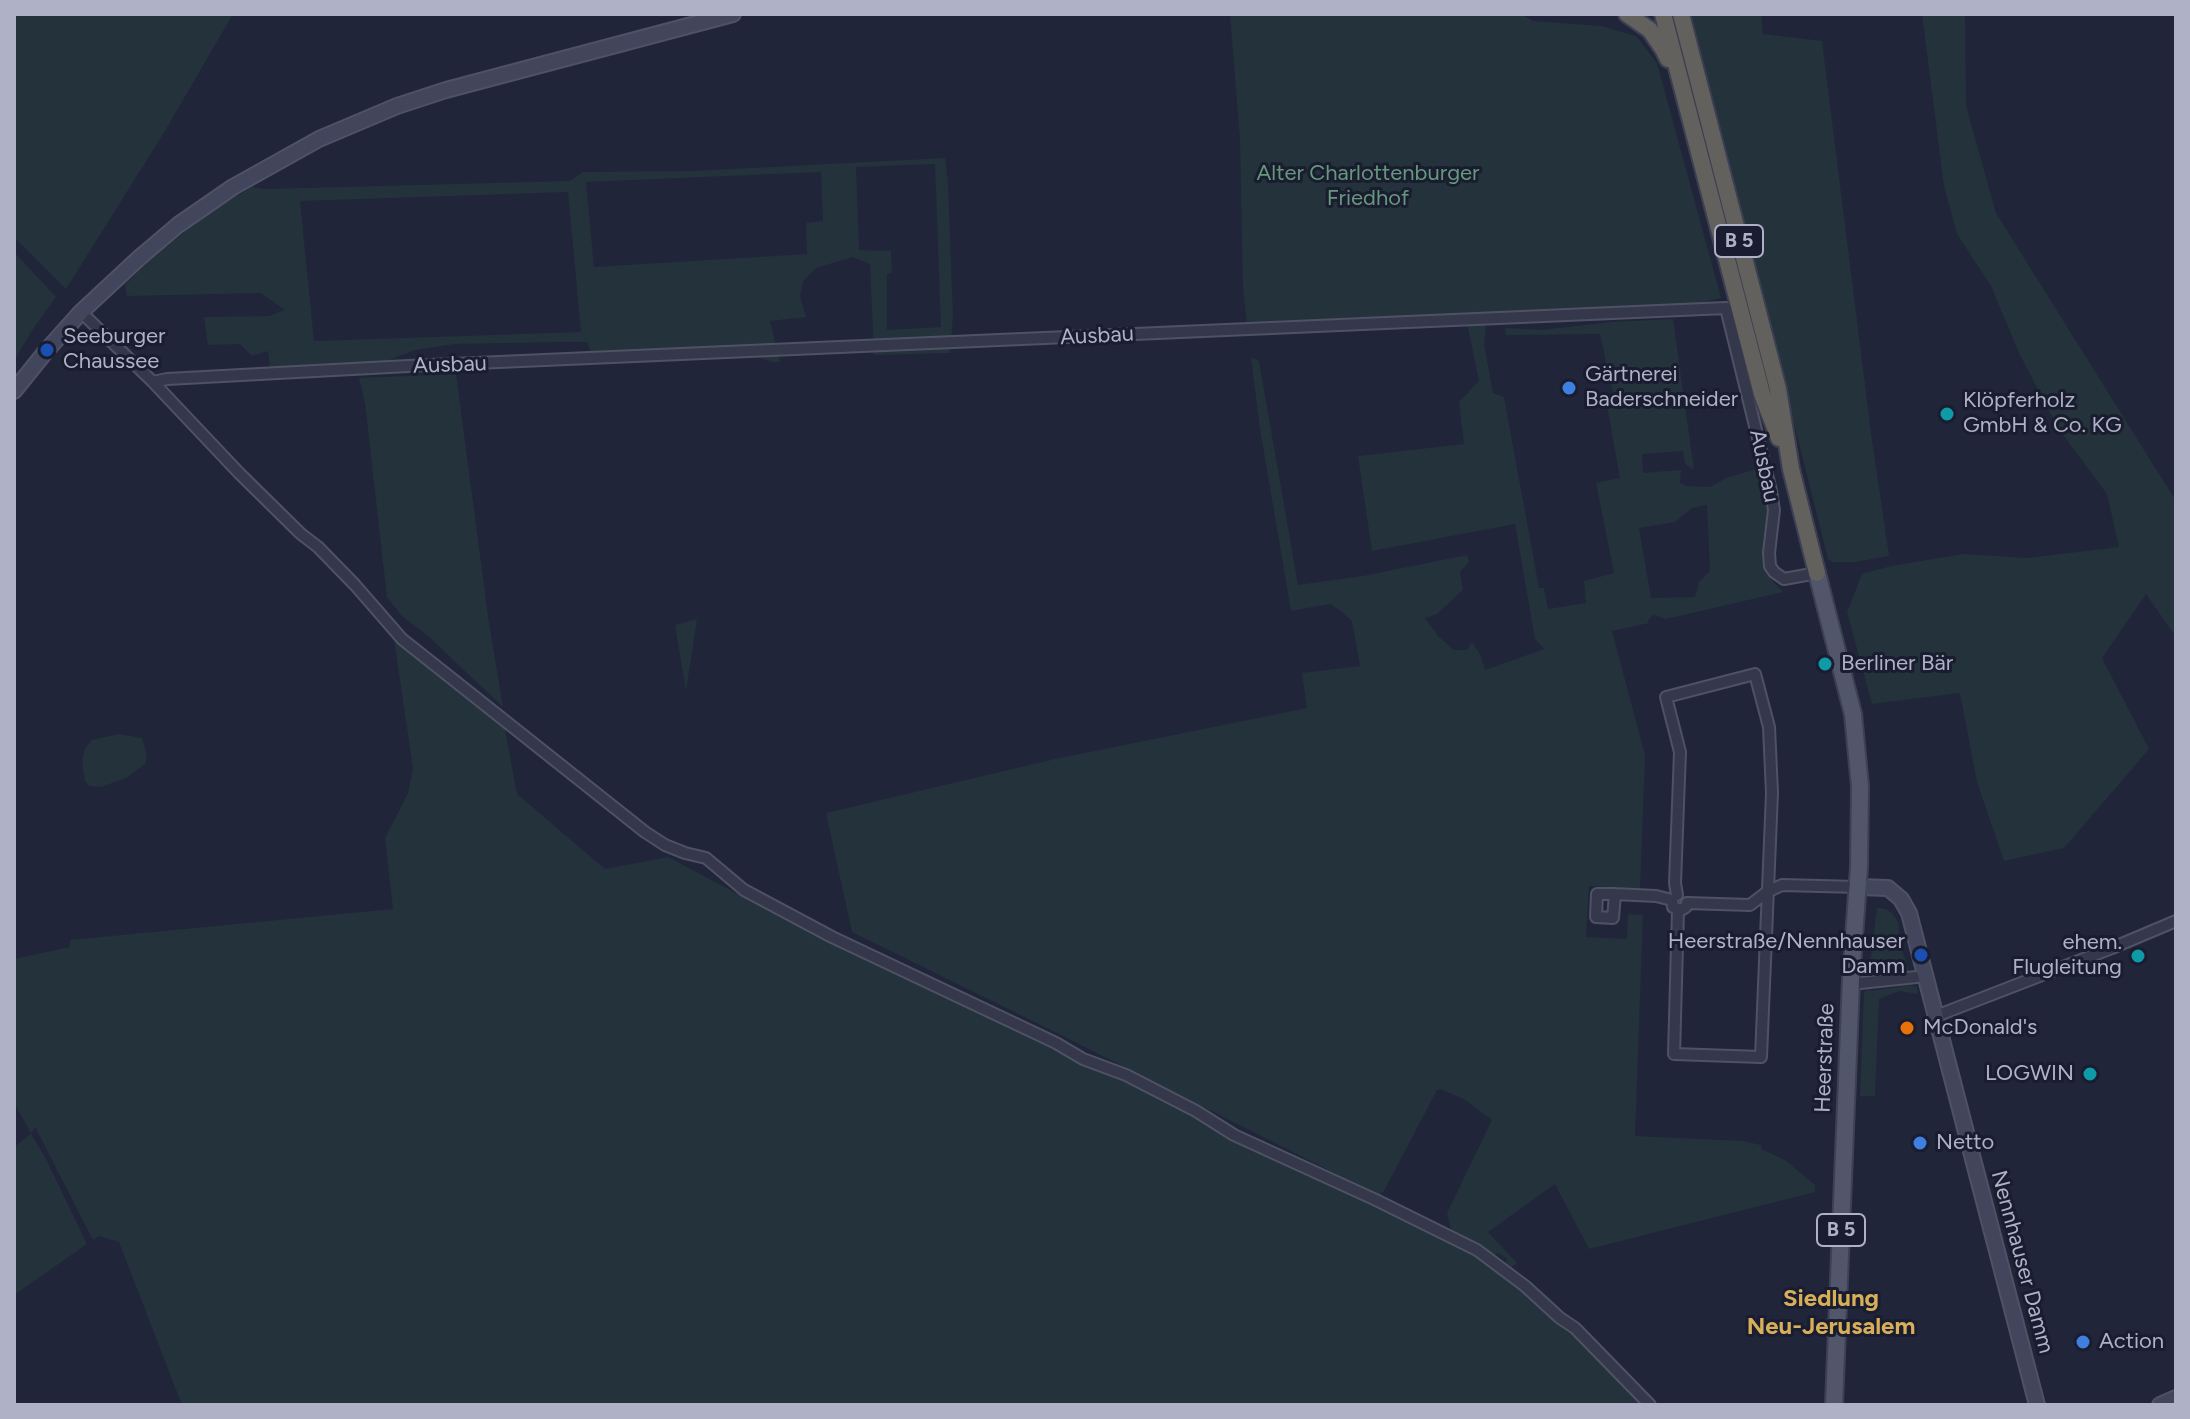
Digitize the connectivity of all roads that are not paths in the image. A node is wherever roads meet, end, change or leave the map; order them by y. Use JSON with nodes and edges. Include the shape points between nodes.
{"nodes":[{"id":1,"x":733,"y":14,"type":"edge"},
{"id":2,"x":1627,"y":14,"type":"edge"},
{"id":3,"x":1663,"y":14,"type":"edge"},
{"id":4,"x":1681,"y":14,"type":"edge"},
{"id":5,"x":1689,"y":116,"type":"junction"},
{"id":6,"x":81,"y":312,"type":"junction"},
{"id":7,"x":153,"y":382,"type":"junction"},
{"id":8,"x":14,"y":391,"type":"edge"},
{"id":9,"x":1791,"y":469,"type":"junction"},
{"id":10,"x":1817,"y":573,"type":"junction"},
{"id":11,"x":1858,"y":887,"type":"junction"},
{"id":12,"x":1767,"y":892,"type":"junction"},
{"id":13,"x":1615,"y":894,"type":"dead end"},
{"id":14,"x":1679,"y":902,"type":"junction"},
{"id":15,"x":2176,"y":921,"type":"edge"},
{"id":16,"x":1926,"y":976,"type":"junction"},
{"id":17,"x":1851,"y":984,"type":"junction"},
{"id":18,"x":1936,"y":1016,"type":"junction"},
{"id":19,"x":2176,"y":1398,"type":"edge"},
{"id":20,"x":1650,"y":1405,"type":"edge"},
{"id":21,"x":1834,"y":1405,"type":"edge"},
{"id":22,"x":2037,"y":1405,"type":"edge"},
{"id":23,"x":2160,"y":1405,"type":"edge"}],
"edges":[{"from":1,"to":6,"type":"main road","via":[[495,75],[358,121],[270,165],[208,204]]},
{"from":2,"to":5,"type":"highway","via":[[1650,30],[1663,49]]},
{"from":3,"to":5,"type":"highway","number":"B 5"},
{"from":4,"to":9,"type":"highway","number":"B 5","via":[[1778,389]]},
{"from":5,"to":9,"type":"highway","number":"B 5","via":[[1762,394]]},
{"from":6,"to":7,"type":"street"},
{"from":6,"to":8,"type":"main road"},
{"from":7,"to":10,"type":"street","name":"Ausbau","via":[[1726,308],[1771,491],[1770,566],[1784,579]]},
{"from":7,"to":20,"type":"street","via":[[402,639],[645,832],[665,845],[706,858],[744,890],[832,937],[1126,1075],[1234,1135],[1477,1250],[1575,1328]]},
{"from":9,"to":10,"type":"highway","number":"B 5"},
{"from":10,"to":11,"type":"main road","name":"Heerstraße","number":"B 5","via":[[1855,731]]},
{"from":11,"to":12,"type":"street","via":[[1782,885]]},
{"from":11,"to":16,"type":"main road","name":"Nennhauser Damm","via":[[1888,888],[1901,899]]},
{"from":11,"to":17,"type":"main road","name":"Heerstraße","number":"B 5"},
{"from":12,"to":14,"type":"street","via":[[1750,905]]},
{"from":12,"to":14,"type":"street","via":[[1761,1057],[1674,1054]]},
{"from":12,"to":14,"type":"street","via":[[1769,727],[1755,674],[1666,697],[1680,752],[1675,883]]},
{"from":13,"to":14,"type":"street"},
{"from":15,"to":18,"type":"street"},
{"from":16,"to":17,"type":"street"},
{"from":16,"to":18,"type":"main road","name":"Nennhauser Damm"},
{"from":17,"to":21,"type":"main road","name":"Heerstraße","number":"B 5"},
{"from":18,"to":22,"type":"main road","name":"Nennhauser Damm"},
{"from":19,"to":23,"type":"main road"}]}
